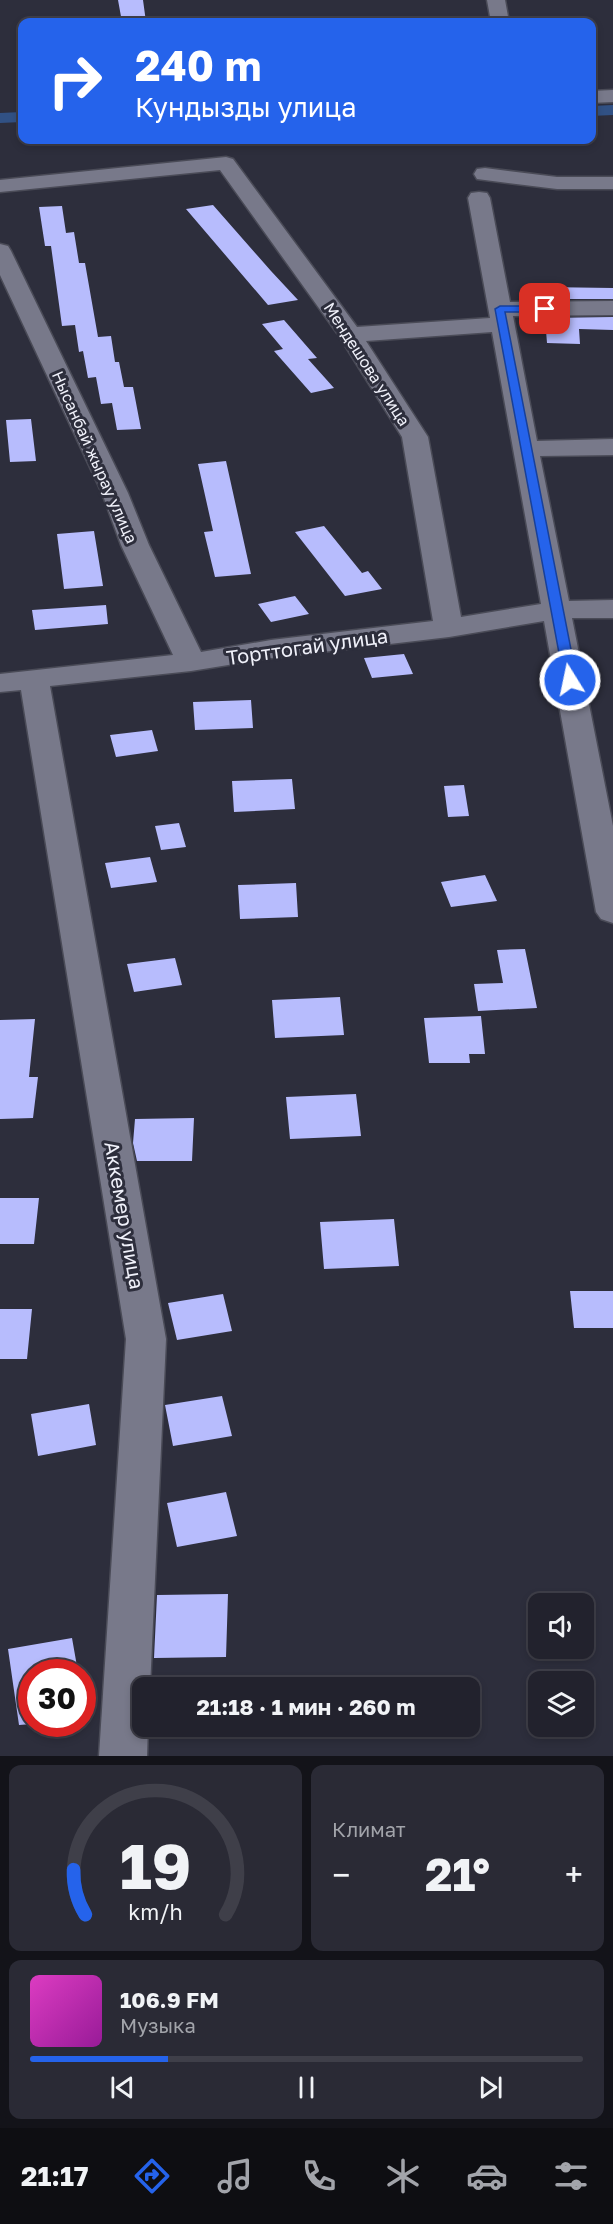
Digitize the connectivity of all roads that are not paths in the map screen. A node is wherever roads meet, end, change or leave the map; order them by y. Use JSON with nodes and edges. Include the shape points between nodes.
{"nodes":[{"id":1,"x":496,"y":0,"type":"edge"},
{"id":2,"x":499,"y":18,"type":"edge"},
{"id":3,"x":613,"y":96,"type":"edge"},
{"id":4,"x":596,"y":97,"type":"edge"},
{"id":5,"x":613,"y":183,"type":"edge"},
{"id":6,"x":0,"y":186,"type":"edge"},
{"id":7,"x":0,"y":251,"type":"edge"},
{"id":8,"x":613,"y":308,"type":"edge"},
{"id":9,"x":502,"y":317,"type":"junction"},
{"id":10,"x":350,"y":335,"type":"junction"},
{"id":11,"x":613,"y":447,"type":"edge"},
{"id":12,"x":526,"y":449,"type":"junction"},
{"id":13,"x":613,"y":609,"type":"edge"},
{"id":14,"x":558,"y":610,"type":"junction"},
{"id":15,"x":449,"y":628,"type":"junction"},
{"id":16,"x":191,"y":662,"type":"junction"},
{"id":17,"x":17,"y":681,"type":"edge"},
{"id":18,"x":602,"y":797,"type":"edge"},
{"id":19,"x":613,"y":912,"type":"edge"},
{"id":20,"x":123,"y":1756,"type":"edge"}],
"edges":[{"from":1,"to":2,"type":"street"},
{"from":3,"to":4,"type":"street"},
{"from":5,"to":9,"type":"street","via":[[482,186]]},
{"from":6,"to":10,"type":"street","name":"Мендешова улица","via":[[226,163]]},
{"from":7,"to":16,"type":"street","name":"Нысанбай жырау улица"},
{"from":8,"to":9,"type":"street"},
{"from":9,"to":10,"type":"street"},
{"from":9,"to":12,"type":"street"},
{"from":10,"to":15,"type":"street","name":"Мендешова улица","via":[[415,437]]},
{"from":11,"to":12,"type":"street"},
{"from":12,"to":14,"type":"street"},
{"from":13,"to":14,"type":"street","name":"Торттогай улица"},
{"from":14,"to":15,"type":"street","name":"Торттогай улица"},
{"from":14,"to":18,"type":"street"},
{"from":15,"to":16,"type":"street","name":"Торттогай улица"},
{"from":16,"to":17,"type":"street","name":"Торттогай улица"},
{"from":17,"to":20,"type":"street","name":"Аккемер улица","via":[[146,1339]]},
{"from":18,"to":19,"type":"street"}]}
